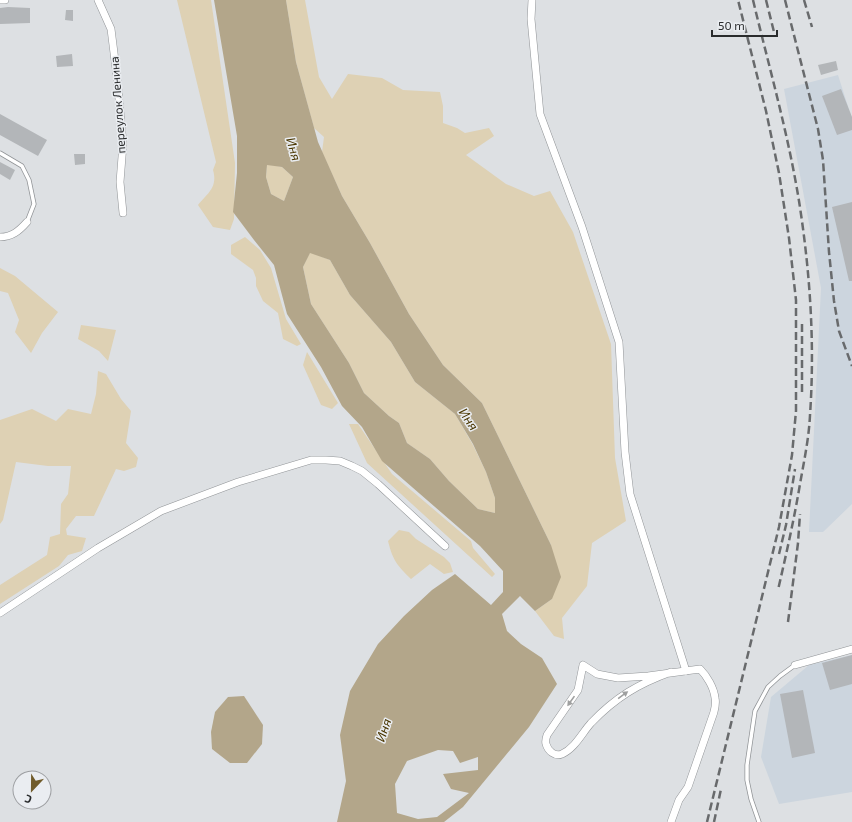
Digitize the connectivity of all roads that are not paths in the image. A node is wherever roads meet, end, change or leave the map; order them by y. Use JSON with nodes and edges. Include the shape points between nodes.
{"nodes":[{"id":1,"x":0,"y":0,"type":"edge"},
{"id":2,"x":5,"y":0,"type":"edge"},
{"id":3,"x":98,"y":0,"type":"edge"},
{"id":4,"x":532,"y":0,"type":"edge"},
{"id":5,"x":0,"y":153,"type":"edge"},
{"id":6,"x":124,"y":213,"type":"dead end"},
{"id":7,"x":27,"y":222,"type":"joint"},
{"id":8,"x":0,"y":237,"type":"edge"},
{"id":9,"x":445,"y":546,"type":"dead end"},
{"id":10,"x":0,"y":613,"type":"edge"},
{"id":11,"x":852,"y":649,"type":"edge"},
{"id":12,"x":795,"y":665,"type":"joint"},
{"id":13,"x":686,"y":671,"type":"junction"},
{"id":14,"x":671,"y":672,"type":"junction"},
{"id":15,"x":671,"y":822,"type":"edge"},
{"id":16,"x":759,"y":822,"type":"edge"}],
"edges":[{"from":1,"to":2,"type":"street"},
{"from":3,"to":6,"type":"street","name":"переулок Ленина","via":[[111,29],[117,76],[123,144],[120,182]]},
{"from":4,"to":13,"type":"street","via":[[531,19],[540,114],[582,227],[619,342],[630,494]]},
{"from":5,"to":7,"type":"lane","via":[[22,166],[28,180],[34,204]]},
{"from":7,"to":8,"type":"street","via":[[19,232]]},
{"from":9,"to":10,"type":"street","via":[[362,471],[340,461],[311,460],[238,482],[161,511],[98,548]]},
{"from":11,"to":12,"type":"street"},
{"from":12,"to":16,"type":"lane","via":[[768,688],[755,711],[747,780]]},
{"from":13,"to":14,"type":"street"},
{"from":13,"to":15,"type":"street","via":[[700,669],[705,673],[716,699],[714,712],[688,787],[679,800]]},
{"from":14,"to":14,"type":"street","one_way":true,"via":[[618,678],[597,674],[583,664],[578,690],[547,735],[545,742],[548,748],[557,755],[561,754],[569,749],[610,705],[627,692]]}]}
